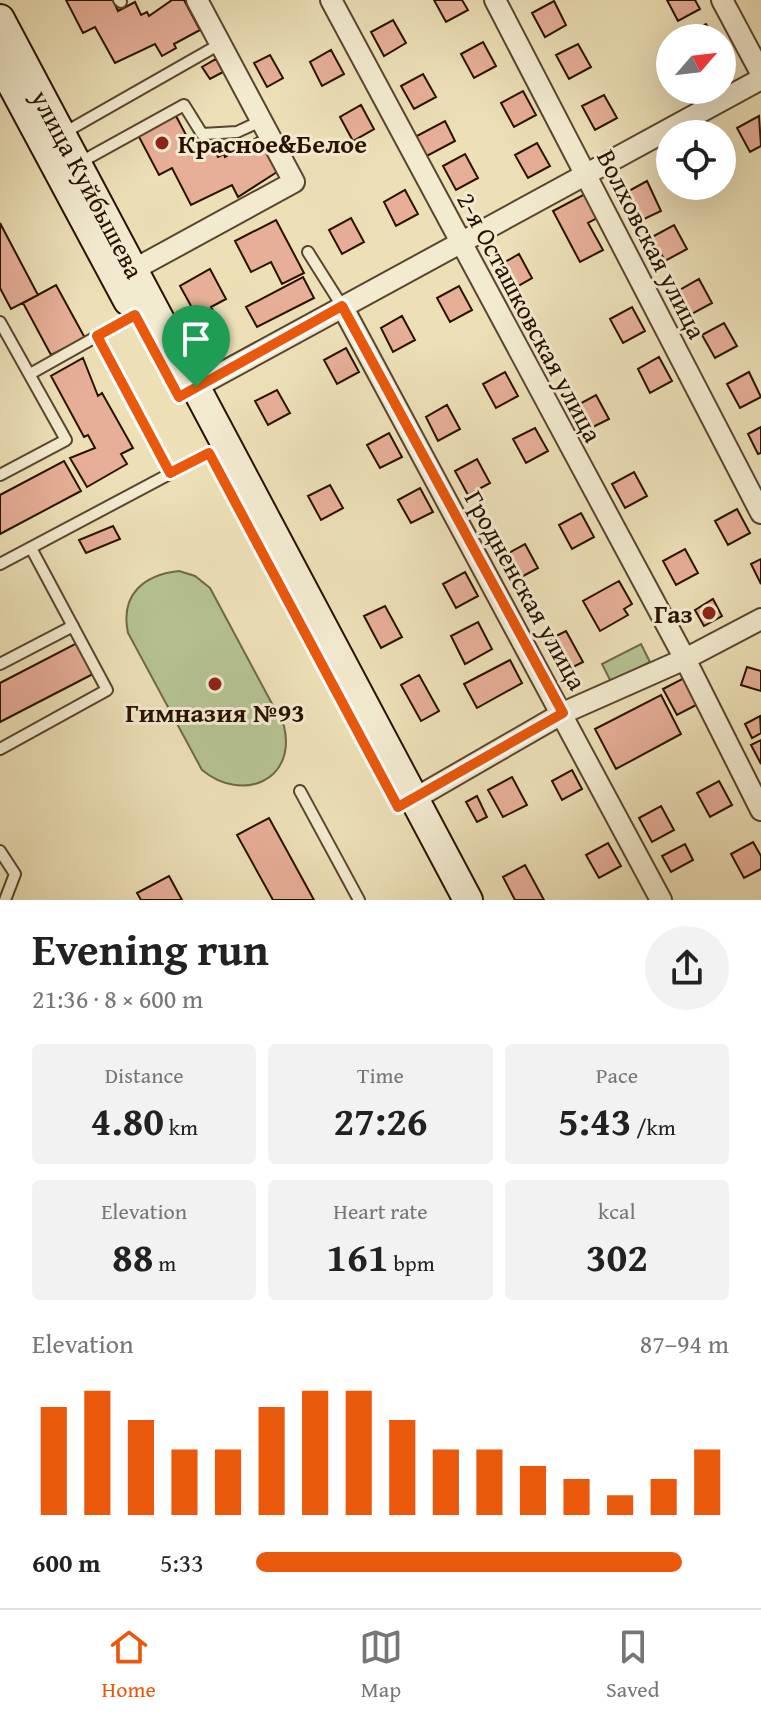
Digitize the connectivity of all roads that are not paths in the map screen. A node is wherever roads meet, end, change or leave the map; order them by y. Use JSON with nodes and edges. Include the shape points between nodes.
{"nodes":[{"id":1,"x":197,"y":0,"type":"edge"},
{"id":2,"x":331,"y":0,"type":"edge"},
{"id":3,"x":495,"y":0,"type":"edge"},
{"id":4,"x":722,"y":0,"type":"edge"},
{"id":5,"x":0,"y":19,"type":"edge"},
{"id":6,"x":220,"y":44,"type":"junction"},
{"id":7,"x":0,"y":62,"type":"edge"},
{"id":8,"x":761,"y":76,"type":"edge"},
{"id":9,"x":261,"y":121,"type":"junction"},
{"id":10,"x":62,"y":134,"type":"junction"},
{"id":11,"x":77,"y":164,"type":"junction"},
{"id":12,"x":588,"y":174,"type":"junction"},
{"id":13,"x":460,"y":242,"type":"junction"},
{"id":14,"x":308,"y":252,"type":"dead end"},
{"id":15,"x":133,"y":270,"type":"junction"},
{"id":16,"x":342,"y":306,"type":"junction"},
{"id":17,"x":135,"y":315,"type":"junction"},
{"id":18,"x":2,"y":329,"type":"edge"},
{"id":19,"x":97,"y":336,"type":"junction"},
{"id":20,"x":30,"y":374,"type":"junction"},
{"id":21,"x":187,"y":392,"type":"junction"},
{"id":22,"x":209,"y":453,"type":"junction"},
{"id":23,"x":170,"y":473,"type":"junction"},
{"id":24,"x":0,"y":475,"type":"edge"},
{"id":25,"x":761,"y":513,"type":"edge"},
{"id":26,"x":31,"y":548,"type":"junction"},
{"id":27,"x":0,"y":564,"type":"edge"},
{"id":28,"x":761,"y":619,"type":"edge"},
{"id":29,"x":73,"y":626,"type":"junction"},
{"id":30,"x":685,"y":659,"type":"junction"},
{"id":31,"x":0,"y":664,"type":"edge"},
{"id":32,"x":563,"y":713,"type":"junction"},
{"id":33,"x":0,"y":749,"type":"edge"},
{"id":34,"x":300,"y":791,"type":"dead end"},
{"id":35,"x":406,"y":803,"type":"junction"},
{"id":36,"x":761,"y":810,"type":"edge"},
{"id":37,"x":0,"y":851,"type":"edge"},
{"id":38,"x":5,"y":900,"type":"edge"},
{"id":39,"x":359,"y":900,"type":"edge"},
{"id":40,"x":448,"y":900,"type":"edge"},
{"id":41,"x":468,"y":900,"type":"edge"},
{"id":42,"x":661,"y":900,"type":"edge"}],
"edges":[{"from":1,"to":6,"type":"street"},
{"from":2,"to":13,"type":"street","name":"2-я Осташковская улица"},
{"from":3,"to":12,"type":"street","name":"Волховская улица"},
{"from":4,"to":8,"type":"street"},
{"from":5,"to":10,"type":"main road","name":"улица Куйбышева"},
{"from":6,"to":9,"type":"street"},
{"from":6,"to":10,"type":"lane"},
{"from":7,"to":17,"type":"main road","name":"улица Куйбышева"},
{"from":8,"to":12,"type":"street"},
{"from":9,"to":11,"type":"lane","via":[[237,132],[202,134],[184,105]]},
{"from":9,"to":15,"type":"street","via":[[294,182]]},
{"from":10,"to":11,"type":"main road","name":"улица Куйбышева"},
{"from":11,"to":15,"type":"main road","name":"улица Куйбышева"},
{"from":12,"to":13,"type":"street"},
{"from":12,"to":25,"type":"street","name":"Волховская улица"},
{"from":13,"to":16,"type":"street"},
{"from":13,"to":30,"type":"street","name":"2-я Осташковская улица"},
{"from":14,"to":16,"type":"lane"},
{"from":15,"to":21,"type":"main road","name":"улица Куйбышева"},
{"from":16,"to":21,"type":"street"},
{"from":16,"to":32,"type":"street","name":"Гродненская улица"},
{"from":17,"to":19,"type":"lane"},
{"from":17,"to":21,"type":"main road","name":"улица Куйбышева"},
{"from":18,"to":20,"type":"lane"},
{"from":19,"to":20,"type":"lane"},
{"from":19,"to":23,"type":"lane"},
{"from":20,"to":24,"type":"lane","via":[[66,440]]},
{"from":21,"to":22,"type":"main road","name":"улица Куйбышева"},
{"from":21,"to":35,"type":"main road","name":"улица Куйбышева"},
{"from":22,"to":23,"type":"lane"},
{"from":22,"to":35,"type":"main road","name":"улица Куйбышева"},
{"from":23,"to":26,"type":"lane"},
{"from":26,"to":27,"type":"lane"},
{"from":26,"to":29,"type":"lane"},
{"from":28,"to":30,"type":"street"},
{"from":29,"to":31,"type":"lane"},
{"from":29,"to":33,"type":"lane","via":[[107,690]]},
{"from":30,"to":32,"type":"street"},
{"from":30,"to":36,"type":"street","name":"2-я Осташковская улица"},
{"from":32,"to":35,"type":"street"},
{"from":32,"to":42,"type":"street","name":"Гродненская улица"},
{"from":34,"to":39,"type":"lane"},
{"from":35,"to":40,"type":"main road","name":"улица Куйбышева"},
{"from":35,"to":41,"type":"main road","name":"улица Куйбышева"},
{"from":37,"to":38,"type":"lane","via":[[15,874]]}]}
